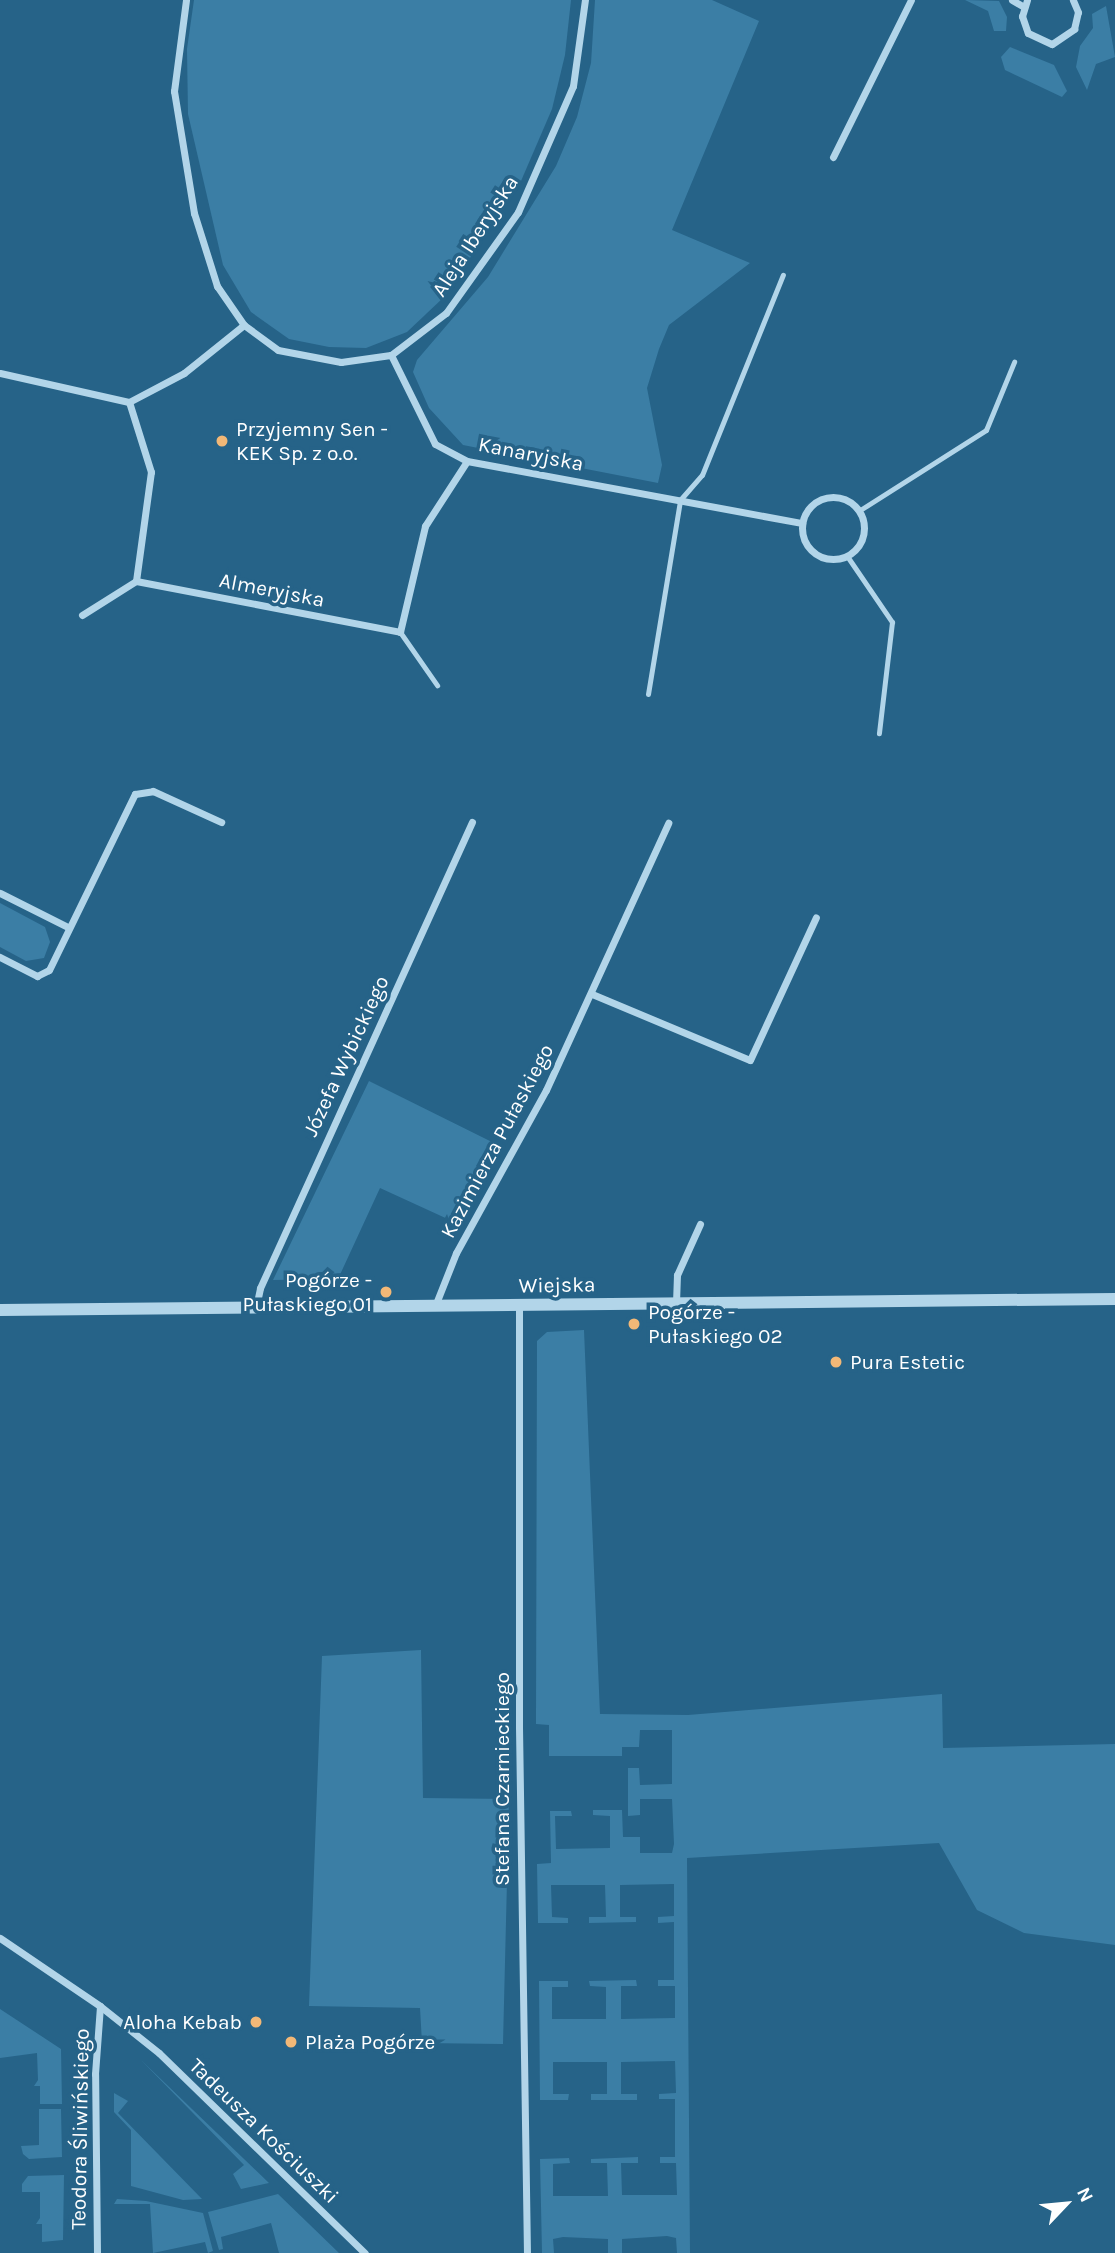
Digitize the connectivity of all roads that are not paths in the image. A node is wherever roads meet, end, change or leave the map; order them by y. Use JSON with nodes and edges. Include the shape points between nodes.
{"nodes":[{"id":1,"x":186,"y":0,"type":"edge"},
{"id":2,"x":586,"y":0,"type":"edge"},
{"id":3,"x":911,"y":0,"type":"edge"},
{"id":4,"x":1012,"y":0,"type":"edge"},
{"id":5,"x":1073,"y":0,"type":"edge"},
{"id":6,"x":1026,"y":3,"type":"edge"},
{"id":7,"x":833,"y":157,"type":"dead end"},
{"id":8,"x":783,"y":275,"type":"dead end"},
{"id":9,"x":244,"y":325,"type":"junction"},
{"id":10,"x":391,"y":355,"type":"junction"},
{"id":11,"x":1014,"y":362,"type":"dead end"},
{"id":12,"x":0,"y":373,"type":"edge"},
{"id":13,"x":130,"y":402,"type":"junction"},
{"id":14,"x":467,"y":461,"type":"junction"},
{"id":15,"x":680,"y":500,"type":"junction"},
{"id":16,"x":860,"y":510,"type":"junction"},
{"id":17,"x":802,"y":523,"type":"junction"},
{"id":18,"x":847,"y":556,"type":"junction"},
{"id":19,"x":136,"y":581,"type":"junction"},
{"id":20,"x":82,"y":615,"type":"dead end"},
{"id":21,"x":400,"y":632,"type":"junction"},
{"id":22,"x":437,"y":685,"type":"dead end"},
{"id":23,"x":648,"y":694,"type":"dead end"},
{"id":24,"x":879,"y":733,"type":"dead end"},
{"id":25,"x":221,"y":822,"type":"dead end"},
{"id":26,"x":472,"y":822,"type":"dead end"},
{"id":27,"x":668,"y":823,"type":"dead end"},
{"id":28,"x":0,"y":893,"type":"edge"},
{"id":29,"x":816,"y":917,"type":"dead end"},
{"id":30,"x":68,"y":927,"type":"junction"},
{"id":31,"x":0,"y":957,"type":"edge"},
{"id":32,"x":593,"y":994,"type":"junction"},
{"id":33,"x":700,"y":1224,"type":"dead end"},
{"id":34,"x":1115,"y":1299,"type":"edge"},
{"id":35,"x":676,"y":1303,"type":"junction"},
{"id":36,"x":519,"y":1305,"type":"junction"},
{"id":37,"x":435,"y":1306,"type":"junction"},
{"id":38,"x":256,"y":1307,"type":"junction"},
{"id":39,"x":0,"y":1310,"type":"edge"},
{"id":40,"x":0,"y":1938,"type":"edge"},
{"id":41,"x":100,"y":2006,"type":"junction"},
{"id":42,"x":97,"y":2253,"type":"edge"},
{"id":43,"x":365,"y":2253,"type":"edge"},
{"id":44,"x":527,"y":2253,"type":"edge"}],
"edges":[{"from":1,"to":9,"type":"street","name":"Aleja Iberyjska","via":[[174,91],[194,213],[217,286]]},
{"from":2,"to":10,"type":"street","name":"Aleja Iberyjska","via":[[573,86],[518,212],[446,313]]},
{"from":3,"to":7,"type":"street"},
{"from":4,"to":6,"type":"street"},
{"from":5,"to":6,"type":"street","via":[[1078,12],[1074,29],[1052,44],[1028,33]]},
{"from":8,"to":15,"type":"lane","via":[[702,475]]},
{"from":9,"to":10,"type":"street","name":"Aleja Iberyjska","via":[[278,350],[341,362]]},
{"from":9,"to":13,"type":"street","via":[[184,373]]},
{"from":10,"to":14,"type":"street","name":"Kanaryjska","via":[[435,444]]},
{"from":11,"to":16,"type":"lane","via":[[986,430]]},
{"from":12,"to":13,"type":"street"},
{"from":13,"to":19,"type":"street","via":[[151,472]]},
{"from":14,"to":15,"type":"street","name":"Kanaryjska"},
{"from":14,"to":21,"type":"street","via":[[425,526]]},
{"from":15,"to":17,"type":"street","name":"Kanaryjska"},
{"from":15,"to":23,"type":"lane"},
{"from":16,"to":17,"type":"street","via":[[843,497],[821,498],[805,513]]},
{"from":16,"to":18,"type":"street","via":[[865,531],[856,550]]},
{"from":17,"to":18,"type":"street","via":[[805,542],[818,556]]},
{"from":18,"to":24,"type":"lane","via":[[892,622]]},
{"from":19,"to":20,"type":"street"},
{"from":19,"to":21,"type":"street","name":"Almeryjska"},
{"from":21,"to":22,"type":"lane"},
{"from":25,"to":30,"type":"street","via":[[153,791],[135,794]]},
{"from":26,"to":38,"type":"street","name":"Józefa Wybickiego","via":[[260,1288]]},
{"from":27,"to":32,"type":"street","name":"Kazimierza Pułaskiego"},
{"from":28,"to":30,"type":"street"},
{"from":29,"to":32,"type":"street","via":[[750,1060]]},
{"from":30,"to":31,"type":"street","via":[[49,970],[37,976]]},
{"from":32,"to":37,"type":"street","name":"Kazimierza Pułaskiego","via":[[456,1253]]},
{"from":33,"to":35,"type":"street","via":[[677,1275]]},
{"from":34,"to":35,"type":"street","name":"Wiejska"},
{"from":35,"to":36,"type":"street","name":"Wiejska"},
{"from":36,"to":37,"type":"street","name":"Wiejska"},
{"from":36,"to":44,"type":"street","name":"Stefana Czarnieckiego","via":[[519,1741]]},
{"from":37,"to":38,"type":"street","name":"Wiejska"},
{"from":38,"to":39,"type":"street","name":"Wiejska"},
{"from":40,"to":41,"type":"street","name":"Tadeusza Kościuszki"},
{"from":41,"to":42,"type":"street","name":"Teodora Śliwińskiego","via":[[95,2074]]},
{"from":41,"to":43,"type":"street","name":"Tadeusza Kościuszki","via":[[159,2053]]}]}
